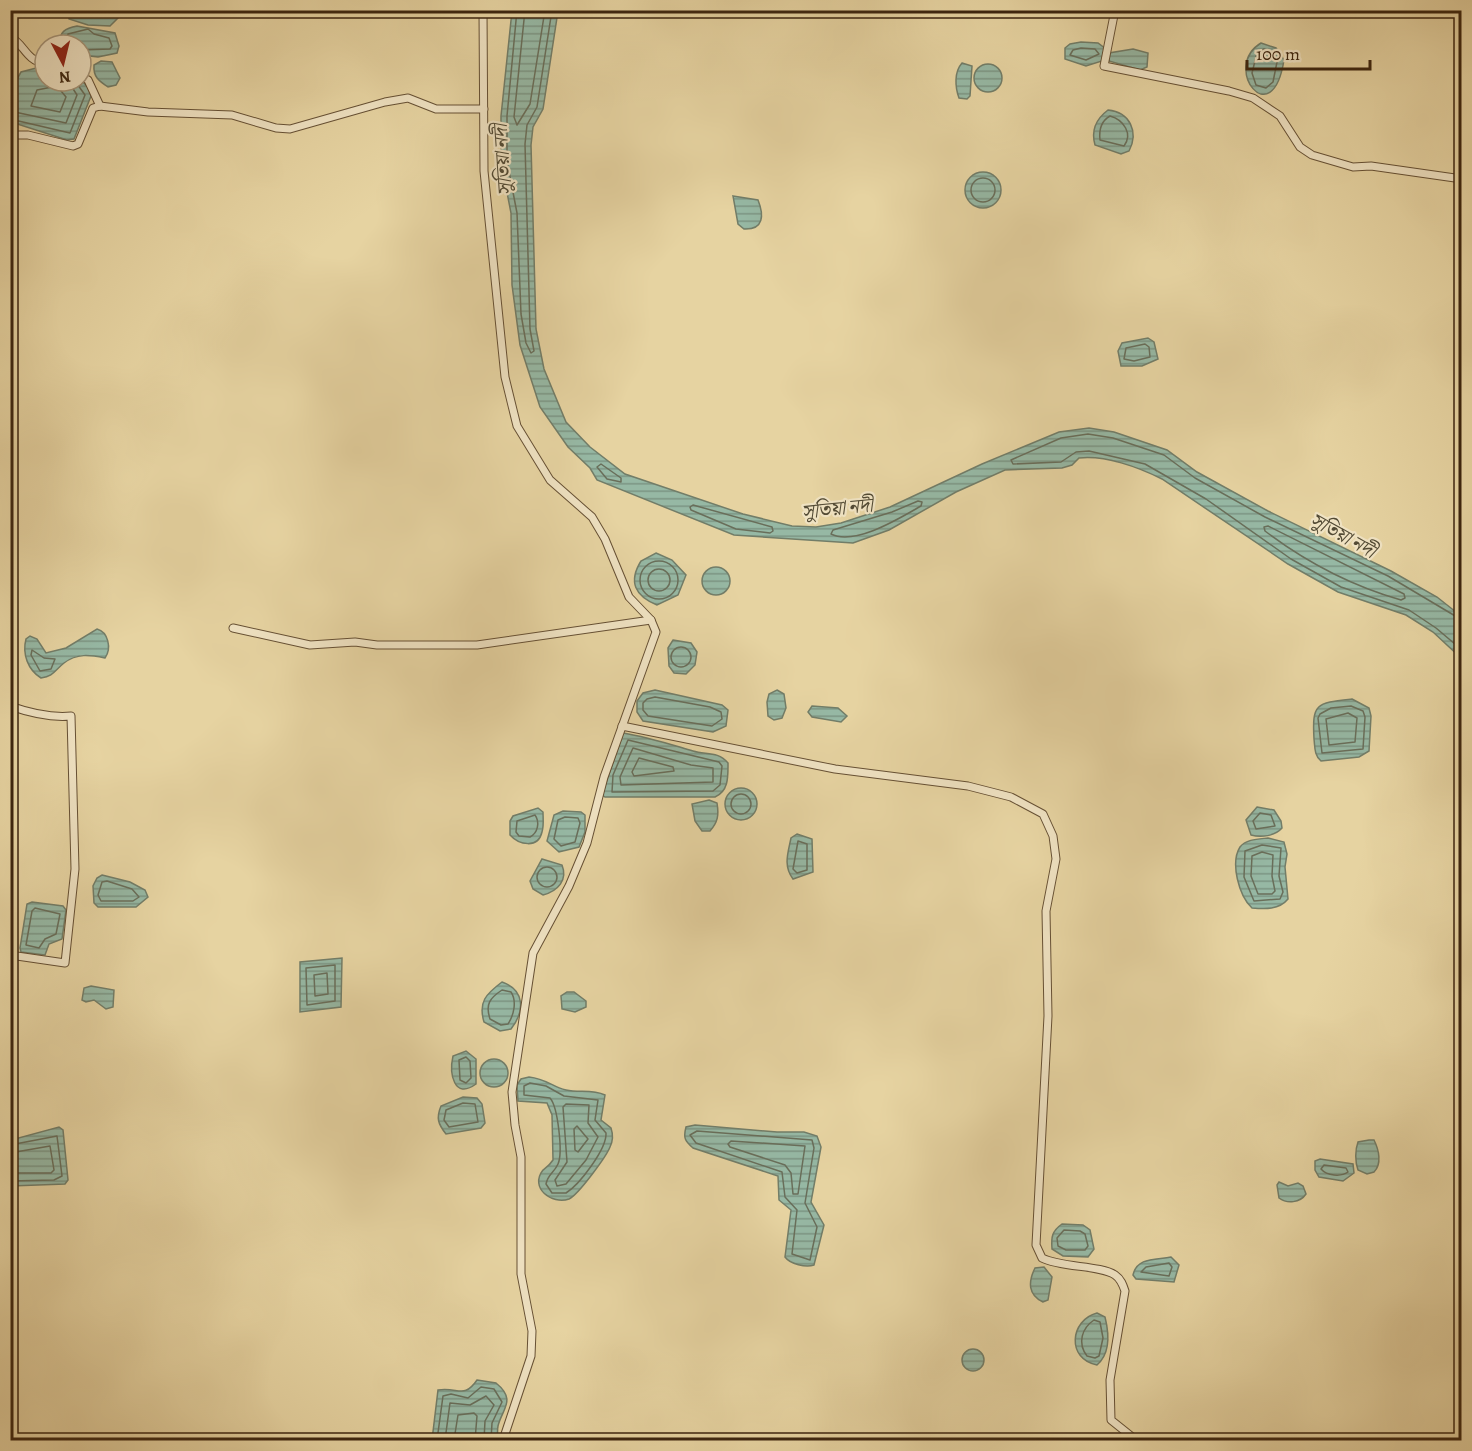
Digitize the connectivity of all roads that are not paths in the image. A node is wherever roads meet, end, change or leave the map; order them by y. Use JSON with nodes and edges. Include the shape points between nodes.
{"nodes":[{"id":1,"x":483,"y":10,"type":"edge"},
{"id":2,"x":1115,"y":10,"type":"edge"},
{"id":3,"x":10,"y":37,"type":"edge"},
{"id":4,"x":33,"y":60,"type":"edge"},
{"id":5,"x":93,"y":91,"type":"edge"},
{"id":6,"x":100,"y":106,"type":"junction"},
{"id":7,"x":484,"y":109,"type":"junction"},
{"id":8,"x":10,"y":135,"type":"edge"},
{"id":9,"x":1461,"y":179,"type":"edge"},
{"id":10,"x":651,"y":620,"type":"junction"},
{"id":11,"x":232,"y":628,"type":"dead end"},
{"id":12,"x":10,"y":706,"type":"edge"},
{"id":13,"x":622,"y":726,"type":"junction"},
{"id":14,"x":10,"y":954,"type":"edge"},
{"id":15,"x":503,"y":1440,"type":"edge"},
{"id":16,"x":1136,"y":1440,"type":"edge"}],
"edges":[{"from":1,"to":7,"type":"street"},
{"from":2,"to":9,"type":"street","via":[[1104,66],[1253,98],[1280,116],[1300,147],[1312,155],[1353,167]]},
{"from":3,"to":4,"type":"street","via":[[17,39]]},
{"from":5,"to":6,"type":"street"},
{"from":6,"to":7,"type":"street","via":[[148,112],[232,114],[290,129],[408,98],[436,109]]},
{"from":6,"to":8,"type":"street","via":[[93,108],[81,137],[72,146],[28,135]]},
{"from":7,"to":10,"type":"street","via":[[484,171],[495,283],[505,377],[516,426],[550,480],[592,517],[629,597]]},
{"from":10,"to":11,"type":"street","via":[[477,645],[310,645]]},
{"from":10,"to":13,"type":"street","via":[[656,632]]},
{"from":12,"to":14,"type":"street","via":[[28,713],[71,716],[75,869],[65,963]]},
{"from":13,"to":15,"type":"street","via":[[587,843],[533,953],[512,1092],[521,1157],[521,1274],[532,1331],[531,1356]]},
{"from":13,"to":16,"type":"street","via":[[836,769],[968,786],[1011,797],[1043,814],[1053,836],[1056,859],[1046,911],[1048,1016],[1036,1245],[1042,1258],[1053,1264],[1115,1274],[1122,1282],[1125,1291],[1110,1380],[1111,1420]]}]}
